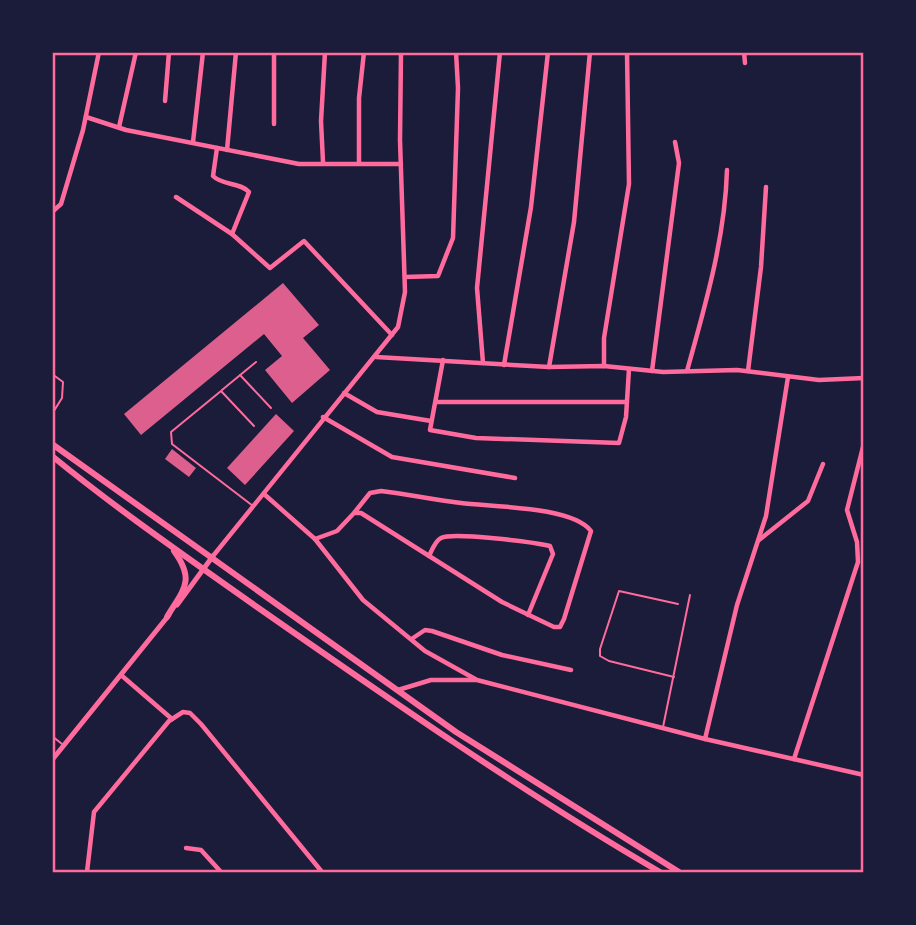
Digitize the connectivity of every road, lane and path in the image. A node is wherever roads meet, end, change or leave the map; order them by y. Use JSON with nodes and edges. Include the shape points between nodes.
{"nodes":[{"id":1,"x":99,"y":52,"type":"edge"},
{"id":2,"x":136,"y":52,"type":"edge"},
{"id":3,"x":169,"y":52,"type":"edge"},
{"id":4,"x":203,"y":52,"type":"edge"},
{"id":5,"x":236,"y":52,"type":"edge"},
{"id":6,"x":274,"y":52,"type":"edge"},
{"id":7,"x":325,"y":52,"type":"edge"},
{"id":8,"x":364,"y":52,"type":"edge"},
{"id":9,"x":401,"y":52,"type":"edge"},
{"id":10,"x":456,"y":52,"type":"edge"},
{"id":11,"x":500,"y":52,"type":"edge"},
{"id":12,"x":548,"y":52,"type":"edge"},
{"id":13,"x":590,"y":52,"type":"edge"},
{"id":14,"x":627,"y":52,"type":"edge"},
{"id":15,"x":744,"y":52,"type":"edge"},
{"id":16,"x":745,"y":63,"type":"dead end"},
{"id":17,"x":165,"y":102,"type":"dead end"},
{"id":18,"x":86,"y":117,"type":"junction"},
{"id":19,"x":274,"y":124,"type":"dead end"},
{"id":20,"x":119,"y":127,"type":"junction"},
{"id":21,"x":193,"y":142,"type":"junction"},
{"id":22,"x":675,"y":142,"type":"dead end"},
{"id":23,"x":217,"y":148,"type":"junction"},
{"id":24,"x":227,"y":150,"type":"junction"},
{"id":25,"x":323,"y":162,"type":"junction"},
{"id":26,"x":359,"y":162,"type":"junction"},
{"id":27,"x":401,"y":164,"type":"junction"},
{"id":28,"x":727,"y":170,"type":"dead end"},
{"id":29,"x":765,"y":187,"type":"dead end"},
{"id":30,"x":176,"y":197,"type":"dead end"},
{"id":31,"x":52,"y":212,"type":"edge"},
{"id":32,"x":232,"y":234,"type":"junction"},
{"id":33,"x":405,"y":277,"type":"junction"},
{"id":34,"x":392,"y":335,"type":"junction"},
{"id":35,"x":375,"y":356,"type":"junction"},
{"id":36,"x":443,"y":360,"type":"junction"},
{"id":37,"x":256,"y":362,"type":"dead end"},
{"id":38,"x":483,"y":363,"type":"junction"},
{"id":39,"x":504,"y":365,"type":"junction"},
{"id":40,"x":604,"y":366,"type":"junction"},
{"id":41,"x":549,"y":367,"type":"junction"},
{"id":42,"x":629,"y":369,"type":"junction"},
{"id":43,"x":748,"y":370,"type":"junction"},
{"id":44,"x":652,"y":371,"type":"junction"},
{"id":45,"x":687,"y":371,"type":"junction"},
{"id":46,"x":52,"y":374,"type":"edge"},
{"id":47,"x":240,"y":375,"type":"junction"},
{"id":48,"x":788,"y":377,"type":"junction"},
{"id":49,"x":863,"y":378,"type":"edge"},
{"id":50,"x":221,"y":391,"type":"junction"},
{"id":51,"x":344,"y":393,"type":"junction"},
{"id":52,"x":437,"y":402,"type":"junction"},
{"id":53,"x":627,"y":402,"type":"junction"},
{"id":54,"x":271,"y":408,"type":"dead end"},
{"id":55,"x":52,"y":414,"type":"edge"},
{"id":56,"x":323,"y":417,"type":"junction"},
{"id":57,"x":431,"y":421,"type":"junction"},
{"id":58,"x":254,"y":426,"type":"dead end"},
{"id":59,"x":863,"y":443,"type":"edge"},
{"id":60,"x":52,"y":444,"type":"edge"},
{"id":61,"x":52,"y":456,"type":"edge"},
{"id":62,"x":823,"y":464,"type":"dead end"},
{"id":63,"x":857,"y":469,"type":"junction"},
{"id":64,"x":863,"y":471,"type":"edge"},
{"id":65,"x":515,"y":478,"type":"dead end"},
{"id":66,"x":264,"y":494,"type":"junction"},
{"id":67,"x":254,"y":506,"type":"junction"},
{"id":68,"x":354,"y":513,"type":"junction"},
{"id":69,"x":315,"y":539,"type":"junction"},
{"id":70,"x":759,"y":541,"type":"junction"},
{"id":71,"x":170,"y":545,"type":"junction"},
{"id":72,"x":213,"y":556,"type":"junction"},
{"id":73,"x":429,"y":556,"type":"junction"},
{"id":74,"x":204,"y":571,"type":"junction"},
{"id":75,"x":690,"y":595,"type":"dead end"},
{"id":76,"x":678,"y":604,"type":"dead end"},
{"id":77,"x":528,"y":615,"type":"junction"},
{"id":78,"x":167,"y":617,"type":"junction"},
{"id":79,"x":413,"y":638,"type":"junction"},
{"id":80,"x":571,"y":670,"type":"dead end"},
{"id":81,"x":120,"y":674,"type":"junction"},
{"id":82,"x":674,"y":677,"type":"junction"},
{"id":83,"x":477,"y":680,"type":"junction"},
{"id":84,"x":398,"y":690,"type":"junction"},
{"id":85,"x":172,"y":719,"type":"junction"},
{"id":86,"x":663,"y":728,"type":"junction"},
{"id":87,"x":52,"y":736,"type":"edge"},
{"id":88,"x":705,"y":739,"type":"junction"},
{"id":89,"x":65,"y":746,"type":"junction"},
{"id":90,"x":794,"y":759,"type":"junction"},
{"id":91,"x":52,"y":760,"type":"edge"},
{"id":92,"x":863,"y":775,"type":"edge"},
{"id":93,"x":187,"y":848,"type":"dead end"},
{"id":94,"x":87,"y":873,"type":"edge"},
{"id":95,"x":221,"y":873,"type":"edge"},
{"id":96,"x":323,"y":873,"type":"edge"},
{"id":97,"x":660,"y":873,"type":"edge"},
{"id":98,"x":679,"y":873,"type":"edge"}],
"edges":[{"from":1,"to":18,"type":"street"},
{"from":2,"to":20,"type":"street"},
{"from":3,"to":17,"type":"street"},
{"from":4,"to":21,"type":"street"},
{"from":5,"to":24,"type":"street"},
{"from":6,"to":19,"type":"street"},
{"from":7,"to":25,"type":"street"},
{"from":8,"to":26,"type":"street"},
{"from":9,"to":27,"type":"street"},
{"from":10,"to":33,"type":"street","via":[[453,238],[438,276]]},
{"from":11,"to":38,"type":"street","via":[[477,288]]},
{"from":12,"to":39,"type":"street","via":[[531,206]]},
{"from":13,"to":41,"type":"street","via":[[573,222]]},
{"from":14,"to":40,"type":"street","via":[[629,184],[604,338]]},
{"from":15,"to":16,"type":"street"},
{"from":18,"to":20,"type":"street"},
{"from":18,"to":31,"type":"street","via":[[61,204]]},
{"from":20,"to":21,"type":"street"},
{"from":21,"to":23,"type":"street"},
{"from":22,"to":44,"type":"street","via":[[678,163]]},
{"from":23,"to":24,"type":"street"},
{"from":23,"to":32,"type":"street","via":[[215,179],[248,192]]},
{"from":24,"to":25,"type":"street","via":[[299,164]]},
{"from":25,"to":26,"type":"street"},
{"from":26,"to":27,"type":"street"},
{"from":27,"to":33,"type":"street"},
{"from":28,"to":45,"type":"street","via":[[716,260]]},
{"from":29,"to":43,"type":"street"},
{"from":30,"to":32,"type":"street"},
{"from":32,"to":34,"type":"street","via":[[270,268],[304,240]]},
{"from":33,"to":34,"type":"street","via":[[402,313]]},
{"from":34,"to":35,"type":"street"},
{"from":35,"to":36,"type":"street"},
{"from":35,"to":51,"type":"street"},
{"from":36,"to":38,"type":"street"},
{"from":36,"to":52,"type":"street"},
{"from":37,"to":47,"type":"lane"},
{"from":38,"to":39,"type":"street"},
{"from":39,"to":41,"type":"street"},
{"from":40,"to":41,"type":"street"},
{"from":40,"to":42,"type":"street"},
{"from":42,"to":44,"type":"street"},
{"from":42,"to":53,"type":"street"},
{"from":43,"to":45,"type":"street"},
{"from":43,"to":48,"type":"street"},
{"from":44,"to":45,"type":"street"},
{"from":46,"to":55,"type":"lane","via":[[63,382],[64,390]]},
{"from":47,"to":50,"type":"lane"},
{"from":47,"to":54,"type":"lane"},
{"from":48,"to":49,"type":"street"},
{"from":48,"to":70,"type":"street"},
{"from":50,"to":58,"type":"lane"},
{"from":50,"to":67,"type":"lane","via":[[171,432],[169,439]]},
{"from":51,"to":56,"type":"street"},
{"from":51,"to":57,"type":"street","via":[[377,412]]},
{"from":52,"to":53,"type":"street"},
{"from":52,"to":57,"type":"street"},
{"from":53,"to":57,"type":"street","via":[[619,443],[476,438],[435,432],[430,430]]},
{"from":56,"to":65,"type":"street","via":[[393,457]]},
{"from":56,"to":66,"type":"street"},
{"from":59,"to":63,"type":"street"},
{"from":60,"to":72,"type":"main road"},
{"from":61,"to":71,"type":"main road"},
{"from":62,"to":70,"type":"street","via":[[808,501]]},
{"from":63,"to":64,"type":"street"},
{"from":63,"to":90,"type":"street","via":[[847,510],[858,562]]},
{"from":66,"to":67,"type":"street"},
{"from":66,"to":69,"type":"street"},
{"from":67,"to":72,"type":"street"},
{"from":68,"to":69,"type":"street","via":[[337,531]]},
{"from":68,"to":73,"type":"street","via":[[373,519]]},
{"from":68,"to":77,"type":"street","via":[[370,493],[381,492],[531,508],[589,527],[589,541],[560,627]]},
{"from":69,"to":79,"type":"street","via":[[363,600]]},
{"from":70,"to":88,"type":"street","via":[[737,605]]},
{"from":71,"to":74,"type":"main road"},
{"from":71,"to":78,"type":"main road","via":[[184,567],[187,582]]},
{"from":72,"to":74,"type":"street"},
{"from":72,"to":84,"type":"main road"},
{"from":73,"to":77,"type":"street"},
{"from":73,"to":77,"type":"street","via":[[445,537],[510,539],[550,546],[553,554]]},
{"from":74,"to":78,"type":"street"},
{"from":74,"to":97,"type":"main road","via":[[494,769]]},
{"from":75,"to":82,"type":"lane"},
{"from":76,"to":82,"type":"lane","via":[[619,592],[600,649],[600,656],[609,661]]},
{"from":78,"to":81,"type":"street"},
{"from":79,"to":80,"type":"street","via":[[432,631],[502,655]]},
{"from":79,"to":83,"type":"street","via":[[425,651]]},
{"from":81,"to":85,"type":"street"},
{"from":81,"to":89,"type":"street"},
{"from":82,"to":86,"type":"lane"},
{"from":83,"to":84,"type":"street","via":[[431,680]]},
{"from":83,"to":86,"type":"street"},
{"from":84,"to":98,"type":"main road","via":[[456,732]]},
{"from":85,"to":94,"type":"street","via":[[94,812]]},
{"from":85,"to":96,"type":"street","via":[[183,712],[193,715]]},
{"from":86,"to":88,"type":"street"},
{"from":87,"to":89,"type":"lane"},
{"from":88,"to":90,"type":"street"},
{"from":89,"to":91,"type":"street"},
{"from":90,"to":92,"type":"street"},
{"from":93,"to":95,"type":"street","via":[[201,850]]}]}
